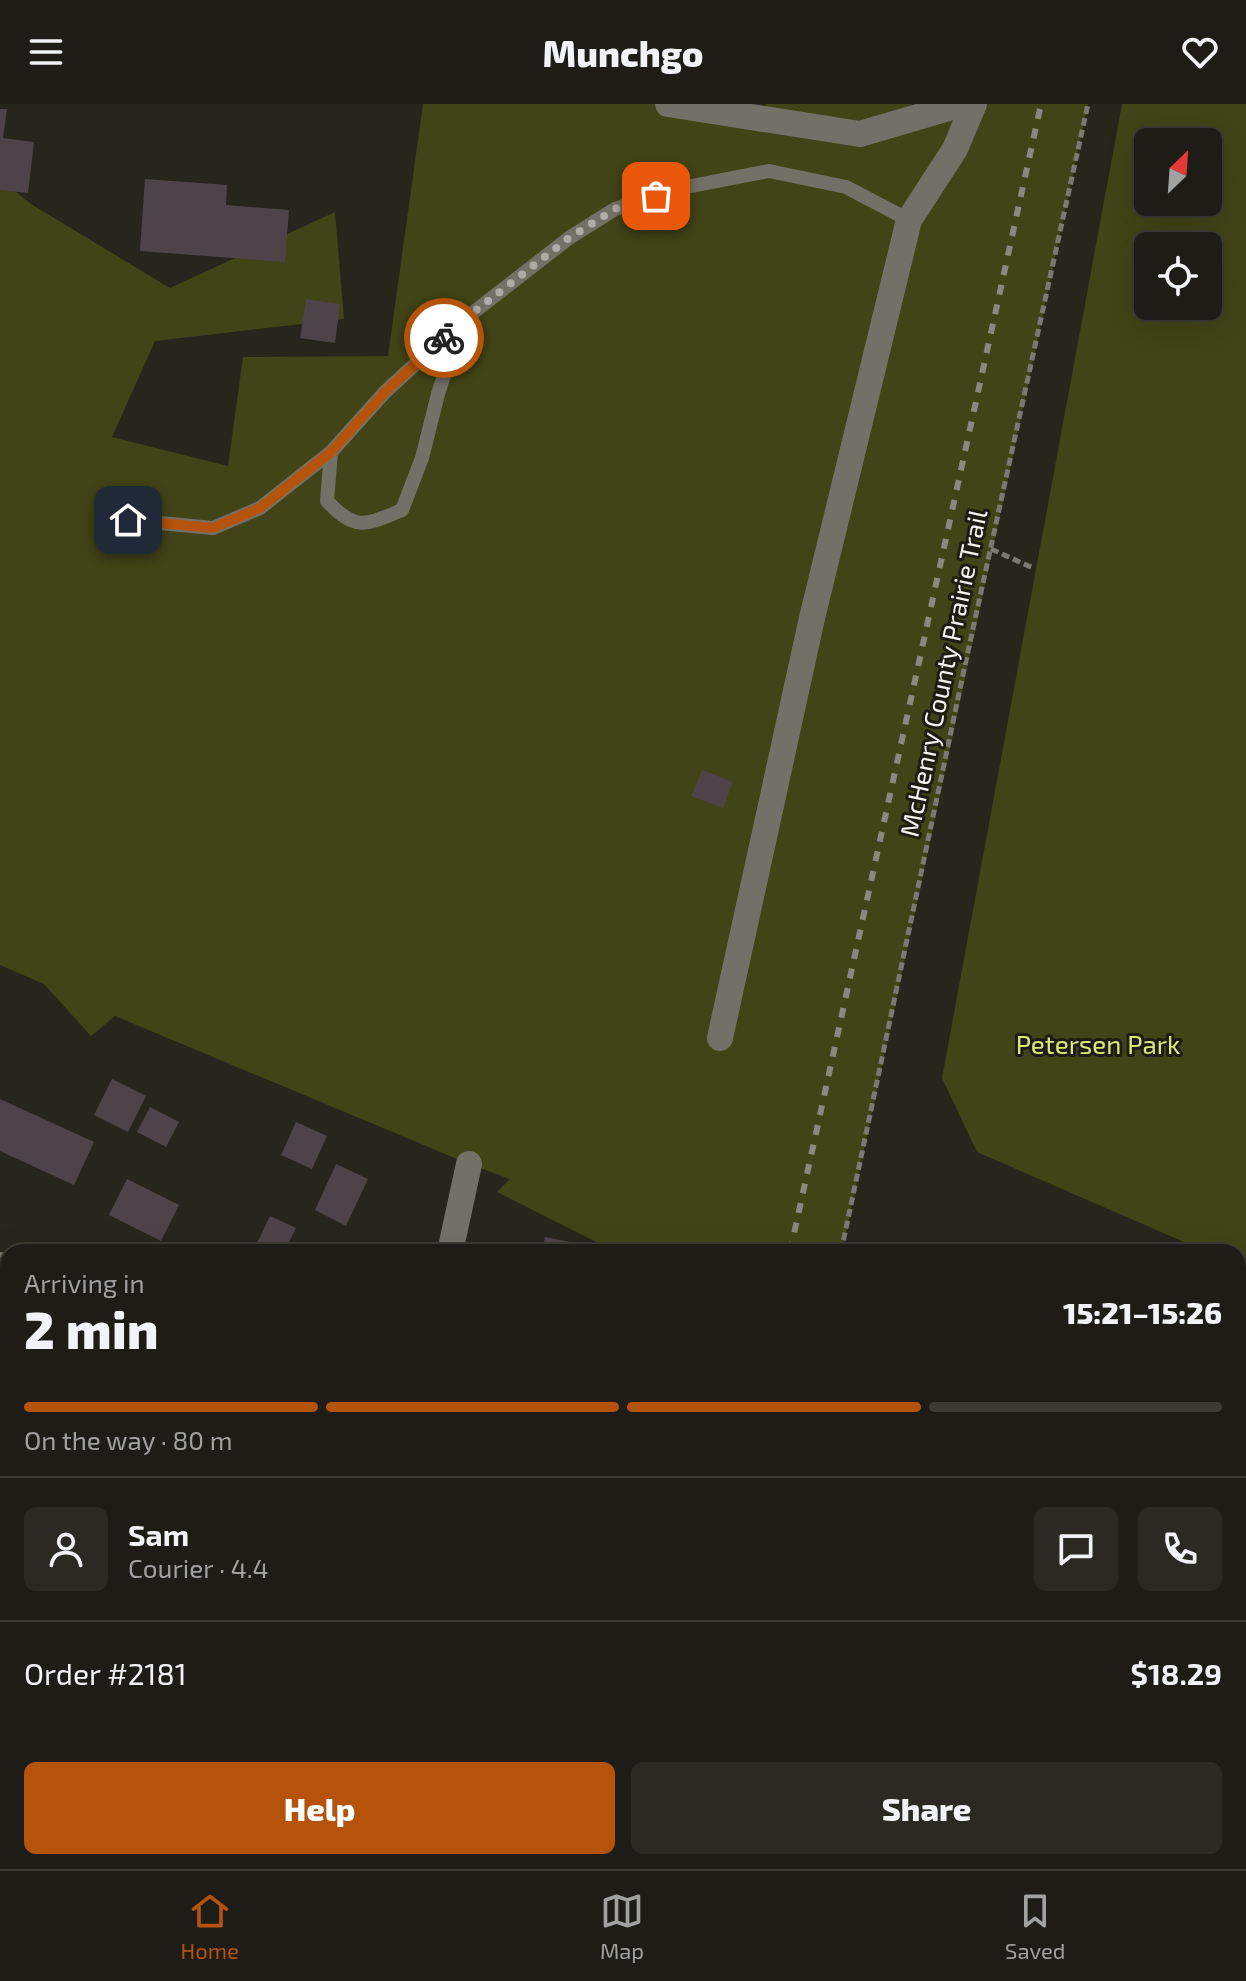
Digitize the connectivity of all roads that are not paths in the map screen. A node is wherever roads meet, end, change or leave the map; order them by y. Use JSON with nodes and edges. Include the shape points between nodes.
{"nodes":[{"id":1,"x":668,"y":104,"type":"edge"},
{"id":2,"x":962,"y":104,"type":"edge"},
{"id":3,"x":974,"y":104,"type":"edge"},
{"id":4,"x":909,"y":220,"type":"junction"},
{"id":5,"x":461,"y":322,"type":"junction"},
{"id":6,"x":331,"y":452,"type":"junction"},
{"id":7,"x":128,"y":520,"type":"dead end"},
{"id":8,"x":720,"y":1038,"type":"dead end"},
{"id":9,"x":469,"y":1164,"type":"dead end"},
{"id":10,"x":452,"y":1244,"type":"edge"}],
"edges":[{"from":1,"to":2,"type":"street","via":[[860,134]]},
{"from":3,"to":4,"type":"street","via":[[955,149]]},
{"from":4,"to":5,"type":"lane","via":[[846,187],[769,171],[676,189],[615,209]]},
{"from":4,"to":8,"type":"street","via":[[812,618]]},
{"from":5,"to":6,"type":"lane","via":[[385,392]]},
{"from":5,"to":6,"type":"lane","via":[[402,510],[368,524],[343,518],[327,501]]},
{"from":6,"to":7,"type":"lane","via":[[260,508],[213,528]]},
{"from":9,"to":10,"type":"street"}]}
